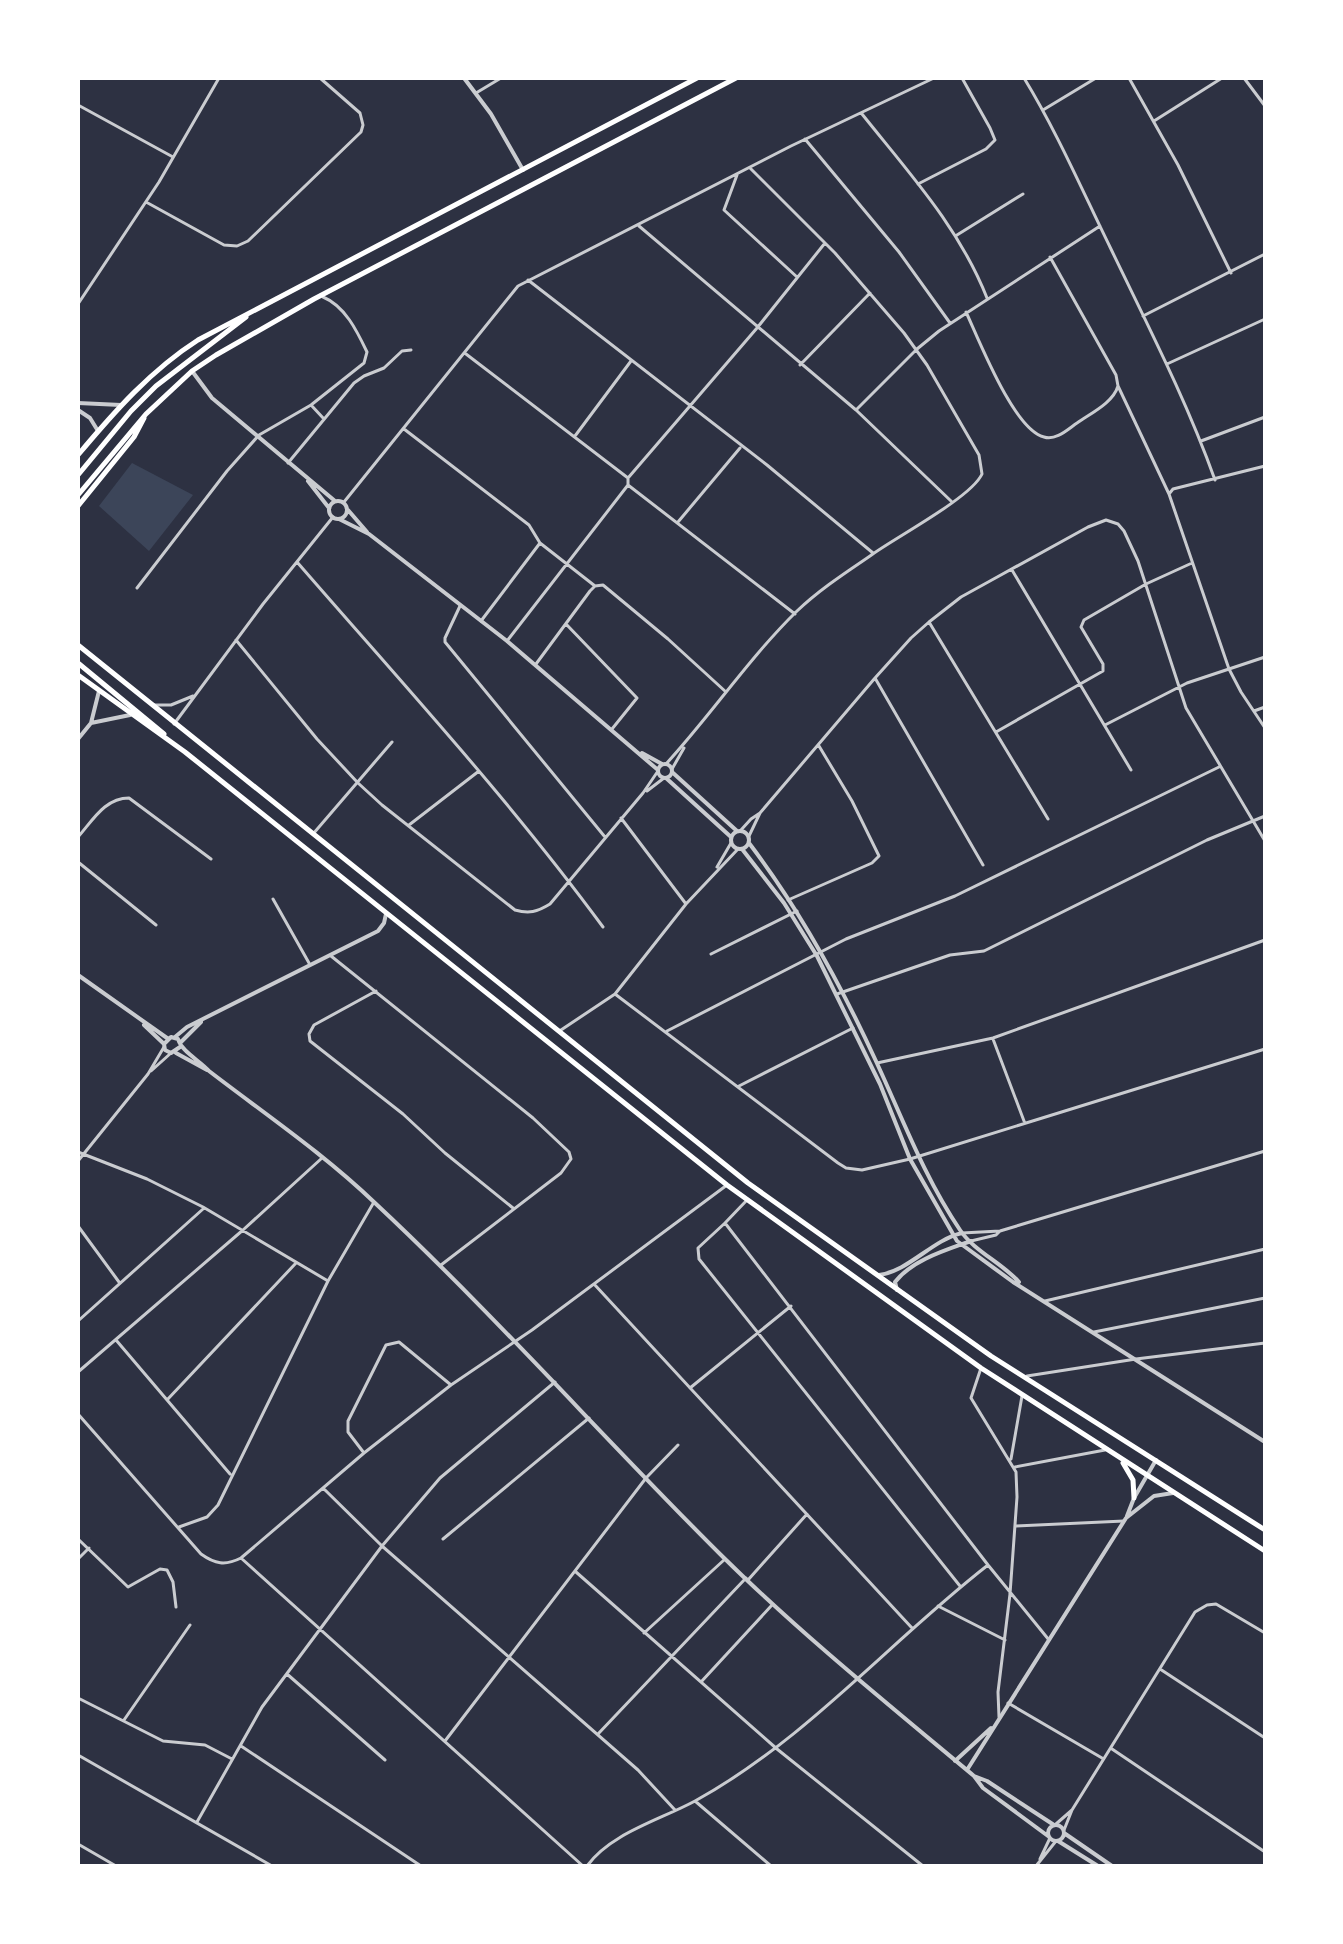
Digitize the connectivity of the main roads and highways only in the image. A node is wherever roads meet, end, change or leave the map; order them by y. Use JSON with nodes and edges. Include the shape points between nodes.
{"nodes":[{"id":1,"x":697,"y":78,"type":"edge"},
{"id":2,"x":736,"y":78,"type":"edge"},
{"id":3,"x":260,"y":308,"type":"junction"},
{"id":4,"x":146,"y":414,"type":"junction"},
{"id":5,"x":78,"y":455,"type":"edge"},
{"id":6,"x":78,"y":475,"type":"edge"},
{"id":7,"x":78,"y":495,"type":"edge"},
{"id":8,"x":78,"y":506,"type":"edge"},
{"id":9,"x":78,"y":645,"type":"edge"},
{"id":10,"x":78,"y":663,"type":"edge"},
{"id":11,"x":78,"y":675,"type":"edge"},
{"id":12,"x":185,"y":752,"type":"junction"},
{"id":13,"x":1120,"y":1459,"type":"junction"},
{"id":14,"x":1134,"y":1498,"type":"road end"},
{"id":15,"x":1265,"y":1530,"type":"edge"},
{"id":16,"x":1265,"y":1551,"type":"edge"}],
"edges":[{"from":1,"to":3,"type":"main road"},
{"from":2,"to":4,"type":"main road","via":[[216,355]]},
{"from":3,"to":5,"type":"main road","via":[[184,349],[121,405]]},
{"from":3,"to":6,"type":"main road","via":[[186,361],[131,411]]},
{"from":4,"to":7,"type":"main road"},
{"from":4,"to":8,"type":"main road","via":[[140,429]]},
{"from":9,"to":15,"type":"main road","via":[[748,1183],[1024,1377]]},
{"from":10,"to":12,"type":"main road"},
{"from":11,"to":12,"type":"main road"},
{"from":12,"to":13,"type":"main road","via":[[727,1185],[981,1368]]},
{"from":13,"to":14,"type":"main road","via":[[1133,1480]]},
{"from":13,"to":16,"type":"main road"}]}
